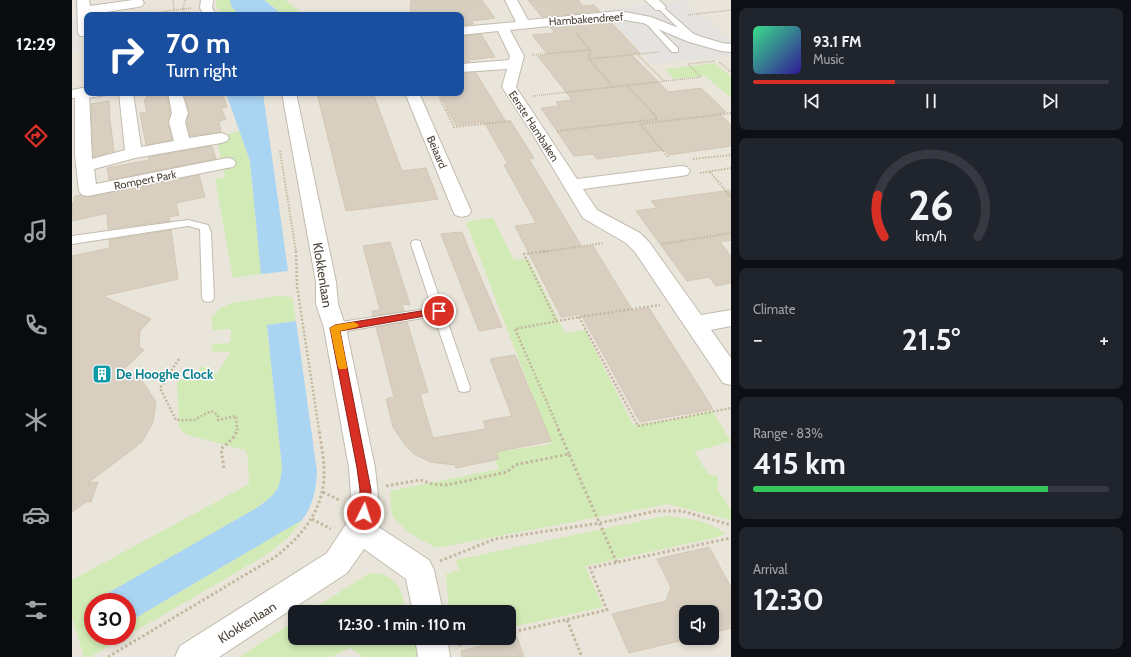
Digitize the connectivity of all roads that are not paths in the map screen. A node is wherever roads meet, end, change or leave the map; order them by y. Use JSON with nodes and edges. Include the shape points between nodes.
{"nodes":[{"id":1,"x":207,"y":0,"type":"edge"},
{"id":2,"x":511,"y":0,"type":"edge"},
{"id":3,"x":655,"y":3,"type":"edge"},
{"id":4,"x":84,"y":6,"type":"edge"},
{"id":5,"x":140,"y":7,"type":"edge"},
{"id":6,"x":207,"y":12,"type":"edge"},
{"id":7,"x":646,"y":20,"type":"junction"},
{"id":8,"x":524,"y":24,"type":"junction"},
{"id":9,"x":502,"y":26,"type":"junction"},
{"id":10,"x":464,"y":31,"type":"edge"},
{"id":11,"x":84,"y":33,"type":"edge"},
{"id":12,"x":694,"y":39,"type":"junction"},
{"id":13,"x":77,"y":45,"type":"dead end"},
{"id":14,"x":731,"y":48,"type":"edge"},
{"id":15,"x":675,"y":50,"type":"road end"},
{"id":16,"x":516,"y":60,"type":"junction"},
{"id":17,"x":464,"y":68,"type":"edge"},
{"id":18,"x":77,"y":95,"type":"edge"},
{"id":19,"x":126,"y":96,"type":"edge"},
{"id":20,"x":176,"y":96,"type":"edge"},
{"id":21,"x":290,"y":96,"type":"edge"},
{"id":22,"x":413,"y":96,"type":"edge"},
{"id":23,"x":221,"y":138,"type":"dead end"},
{"id":24,"x":183,"y":144,"type":"junction"},
{"id":25,"x":134,"y":153,"type":"junction"},
{"id":26,"x":227,"y":164,"type":"dead end"},
{"id":27,"x":85,"y":166,"type":"junction"},
{"id":28,"x":677,"y":167,"type":"road end"},
{"id":29,"x":573,"y":185,"type":"junction"},
{"id":30,"x":462,"y":211,"type":"dead end"},
{"id":31,"x":72,"y":240,"type":"edge"},
{"id":32,"x":416,"y":244,"type":"dead end"},
{"id":33,"x":208,"y":298,"type":"dead end"},
{"id":34,"x":439,"y":311,"type":"junction"},
{"id":35,"x":731,"y":318,"type":"edge"},
{"id":36,"x":696,"y":324,"type":"junction"},
{"id":37,"x":335,"y":328,"type":"junction"},
{"id":38,"x":731,"y":376,"type":"edge"},
{"id":39,"x":464,"y":387,"type":"dead end"},
{"id":40,"x":356,"y":535,"type":"junction"},
{"id":41,"x":426,"y":605,"type":"edge"},
{"id":42,"x":432,"y":645,"type":"edge"},
{"id":43,"x":191,"y":657,"type":"edge"},
{"id":44,"x":434,"y":657,"type":"edge"}],
"edges":[{"from":1,"to":6,"type":"street"},
{"from":2,"to":8,"type":"street"},
{"from":3,"to":12,"type":"lane"},
{"from":4,"to":5,"type":"street"},
{"from":7,"to":8,"type":"street","name":"Hambakendreef","via":[[619,15]]},
{"from":7,"to":12,"type":"street","name":"Hambakendreef"},
{"from":7,"to":15,"type":"lane"},
{"from":8,"to":9,"type":"street","name":"Hambakendreef"},
{"from":9,"to":10,"type":"street","name":"Hambakendreef"},
{"from":9,"to":16,"type":"street"},
{"from":11,"to":13,"type":"street","via":[[77,33]]},
{"from":12,"to":14,"type":"street","name":"Hambakendreef"},
{"from":16,"to":17,"type":"street"},
{"from":16,"to":29,"type":"street","name":"Eerste Hambaken","via":[[509,87]]},
{"from":18,"to":27,"type":"street","name":"Rompert Park"},
{"from":19,"to":25,"type":"street"},
{"from":20,"to":24,"type":"street","via":[[180,113],[177,122]]},
{"from":21,"to":37,"type":"street","name":"Klokkenlaan","via":[[326,282],[327,304]]},
{"from":22,"to":30,"type":"street","name":"Beiaard"},
{"from":23,"to":24,"type":"street"},
{"from":24,"to":25,"type":"street"},
{"from":25,"to":27,"type":"street"},
{"from":26,"to":27,"type":"street","name":"Rompert Park","via":[[88,191]]},
{"from":28,"to":29,"type":"street"},
{"from":29,"to":36,"type":"street","name":"Eerste Hambaken","via":[[590,214],[637,243]]},
{"from":31,"to":33,"type":"lane","via":[[188,223],[197,224],[204,227],[206,232]]},
{"from":32,"to":34,"type":"lane"},
{"from":34,"to":37,"type":"lane"},
{"from":34,"to":39,"type":"lane"},
{"from":35,"to":36,"type":"street"},
{"from":36,"to":38,"type":"street","name":"Eerste Hambaken"},
{"from":37,"to":40,"type":"street","name":"Klokkenlaan","via":[[366,490],[364,513]]},
{"from":40,"to":41,"type":"street","via":[[368,536],[419,570]]},
{"from":40,"to":43,"type":"street","name":"Klokkenlaan","via":[[341,558],[330,569]]},
{"from":42,"to":44,"type":"street"}]}
